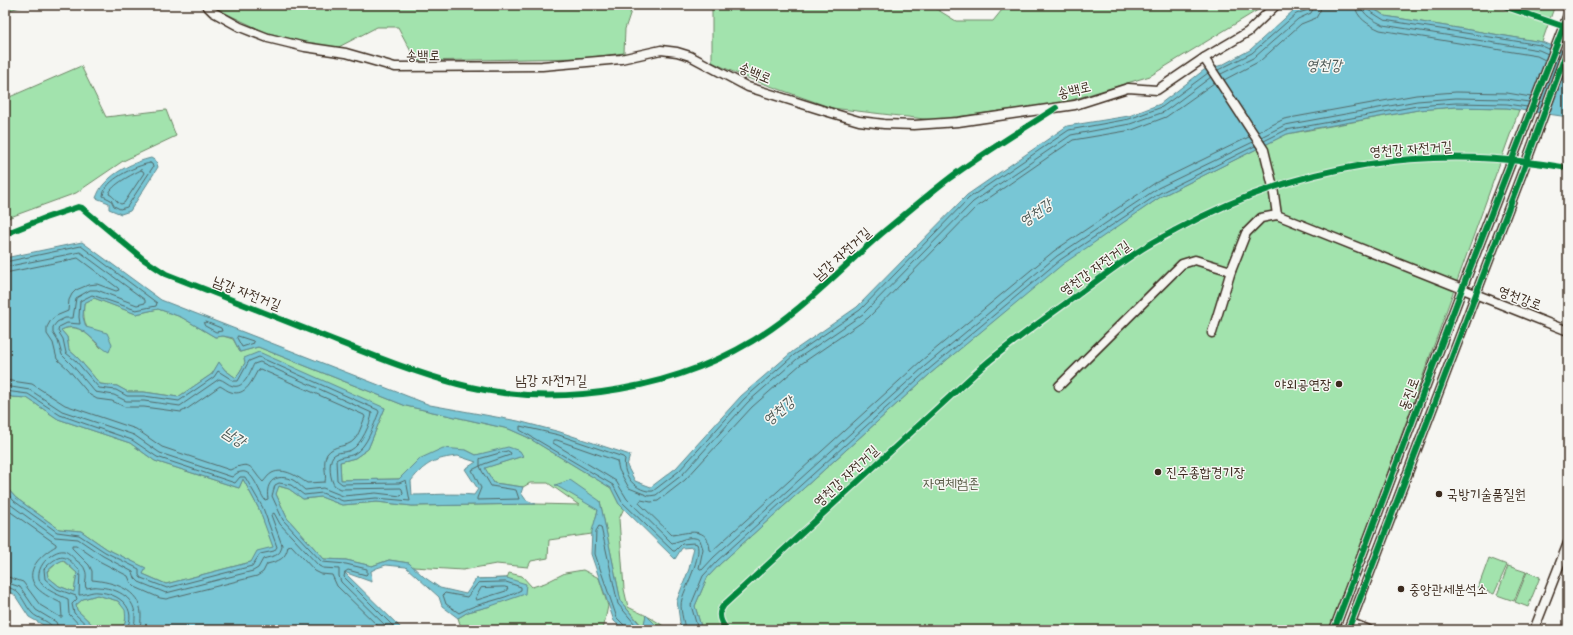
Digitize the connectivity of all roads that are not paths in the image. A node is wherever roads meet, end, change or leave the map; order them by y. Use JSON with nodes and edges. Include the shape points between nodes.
{"nodes":[{"id":1,"x":206,"y":5,"type":"edge"},
{"id":2,"x":1276,"y":5,"type":"edge"},
{"id":3,"x":1568,"y":15,"type":"edge"},
{"id":4,"x":1568,"y":48,"type":"edge"},
{"id":5,"x":1204,"y":58,"type":"junction"},
{"id":6,"x":1277,"y":215,"type":"junction"},
{"id":7,"x":1231,"y":271,"type":"junction"},
{"id":8,"x":1462,"y":289,"type":"junction"},
{"id":9,"x":1476,"y":295,"type":"junction"},
{"id":10,"x":1568,"y":331,"type":"edge"},
{"id":11,"x":1212,"y":333,"type":"dead end"},
{"id":12,"x":1060,"y":386,"type":"dead end"},
{"id":13,"x":1568,"y":543,"type":"edge"},
{"id":14,"x":1349,"y":626,"type":"edge"},
{"id":15,"x":1334,"y":630,"type":"edge"},
{"id":16,"x":1369,"y":630,"type":"edge"},
{"id":17,"x":1534,"y":630,"type":"edge"}],
"edges":[{"from":1,"to":5,"type":"street","name":"송백로","via":[[213,12],[268,38],[395,67],[542,66],[620,59],[661,50],[677,52],[690,56],[748,87],[859,120],[884,124],[958,122],[1075,105],[1128,88],[1157,90]]},
{"from":2,"to":5,"type":"street","name":"송백로","via":[[1248,32]]},
{"from":3,"to":8,"type":"street","name":"동진로"},
{"from":4,"to":9,"type":"street","name":"동진로"},
{"from":5,"to":6,"type":"street","via":[[1264,150],[1274,187]]},
{"from":6,"to":7,"type":"street","via":[[1260,218],[1246,233]]},
{"from":6,"to":8,"type":"street","name":"영천강로"},
{"from":7,"to":11,"type":"street"},
{"from":7,"to":12,"type":"street","via":[[1195,260],[1182,264]]},
{"from":8,"to":9,"type":"street","name":"영천강로"},
{"from":8,"to":15,"type":"street","name":"동진로"},
{"from":9,"to":10,"type":"street","name":"영천강로"},
{"from":9,"to":14,"type":"street","name":"동진로"},
{"from":13,"to":17,"type":"street"},
{"from":14,"to":16,"type":"street"}]}
